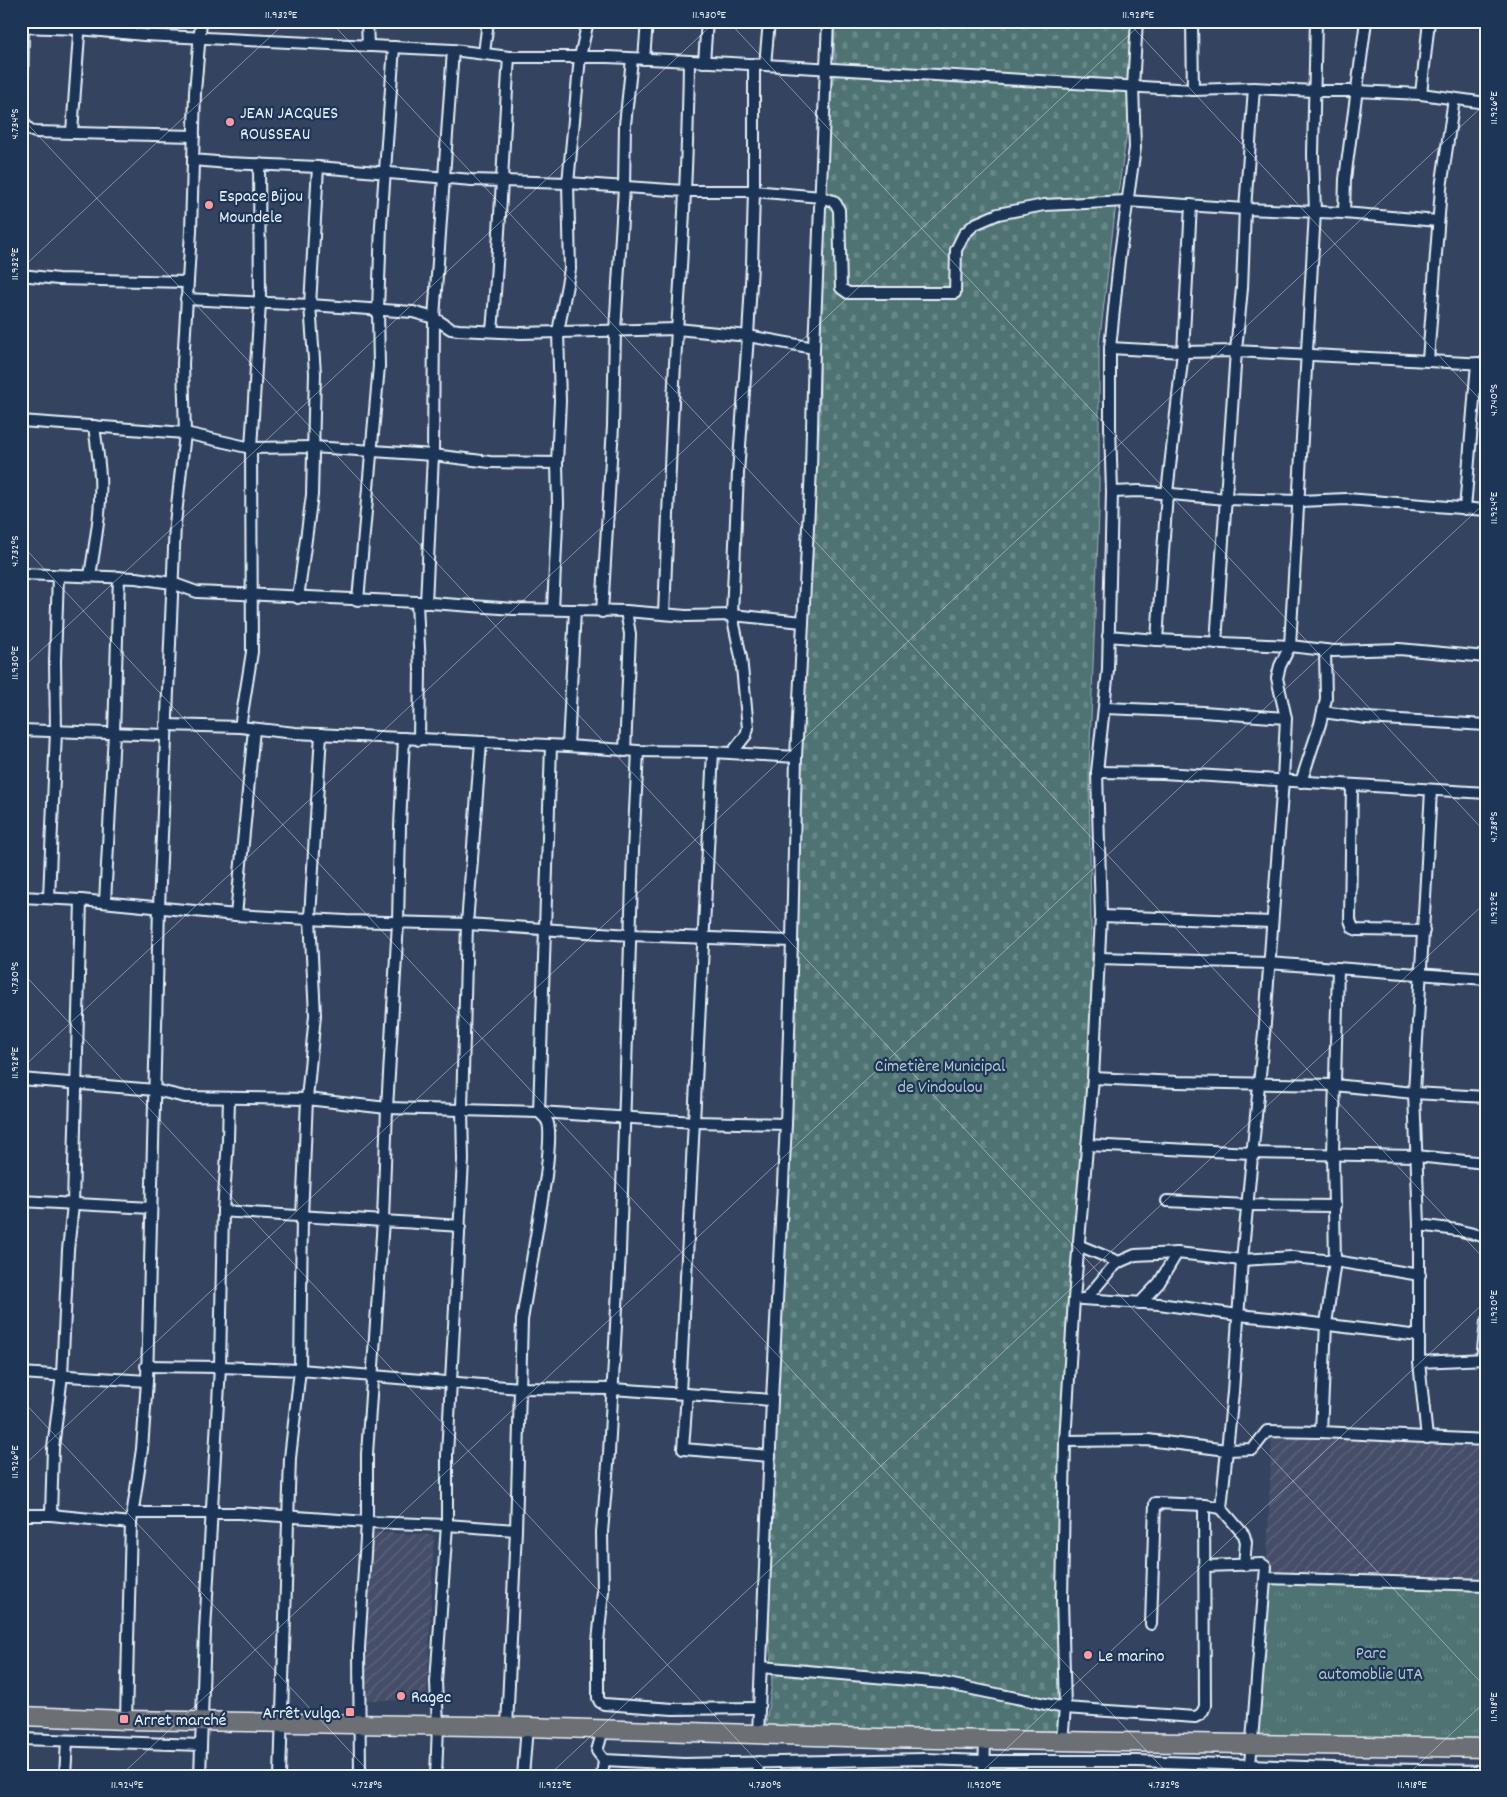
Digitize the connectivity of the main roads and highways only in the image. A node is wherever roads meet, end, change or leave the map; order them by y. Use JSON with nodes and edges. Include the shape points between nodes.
{"nodes":[{"id":1,"x":21,"y":1716,"type":"edge"},
{"id":2,"x":1486,"y":1748,"type":"edge"}],
"edges":[{"from":1,"to":2,"type":"highway"}]}
